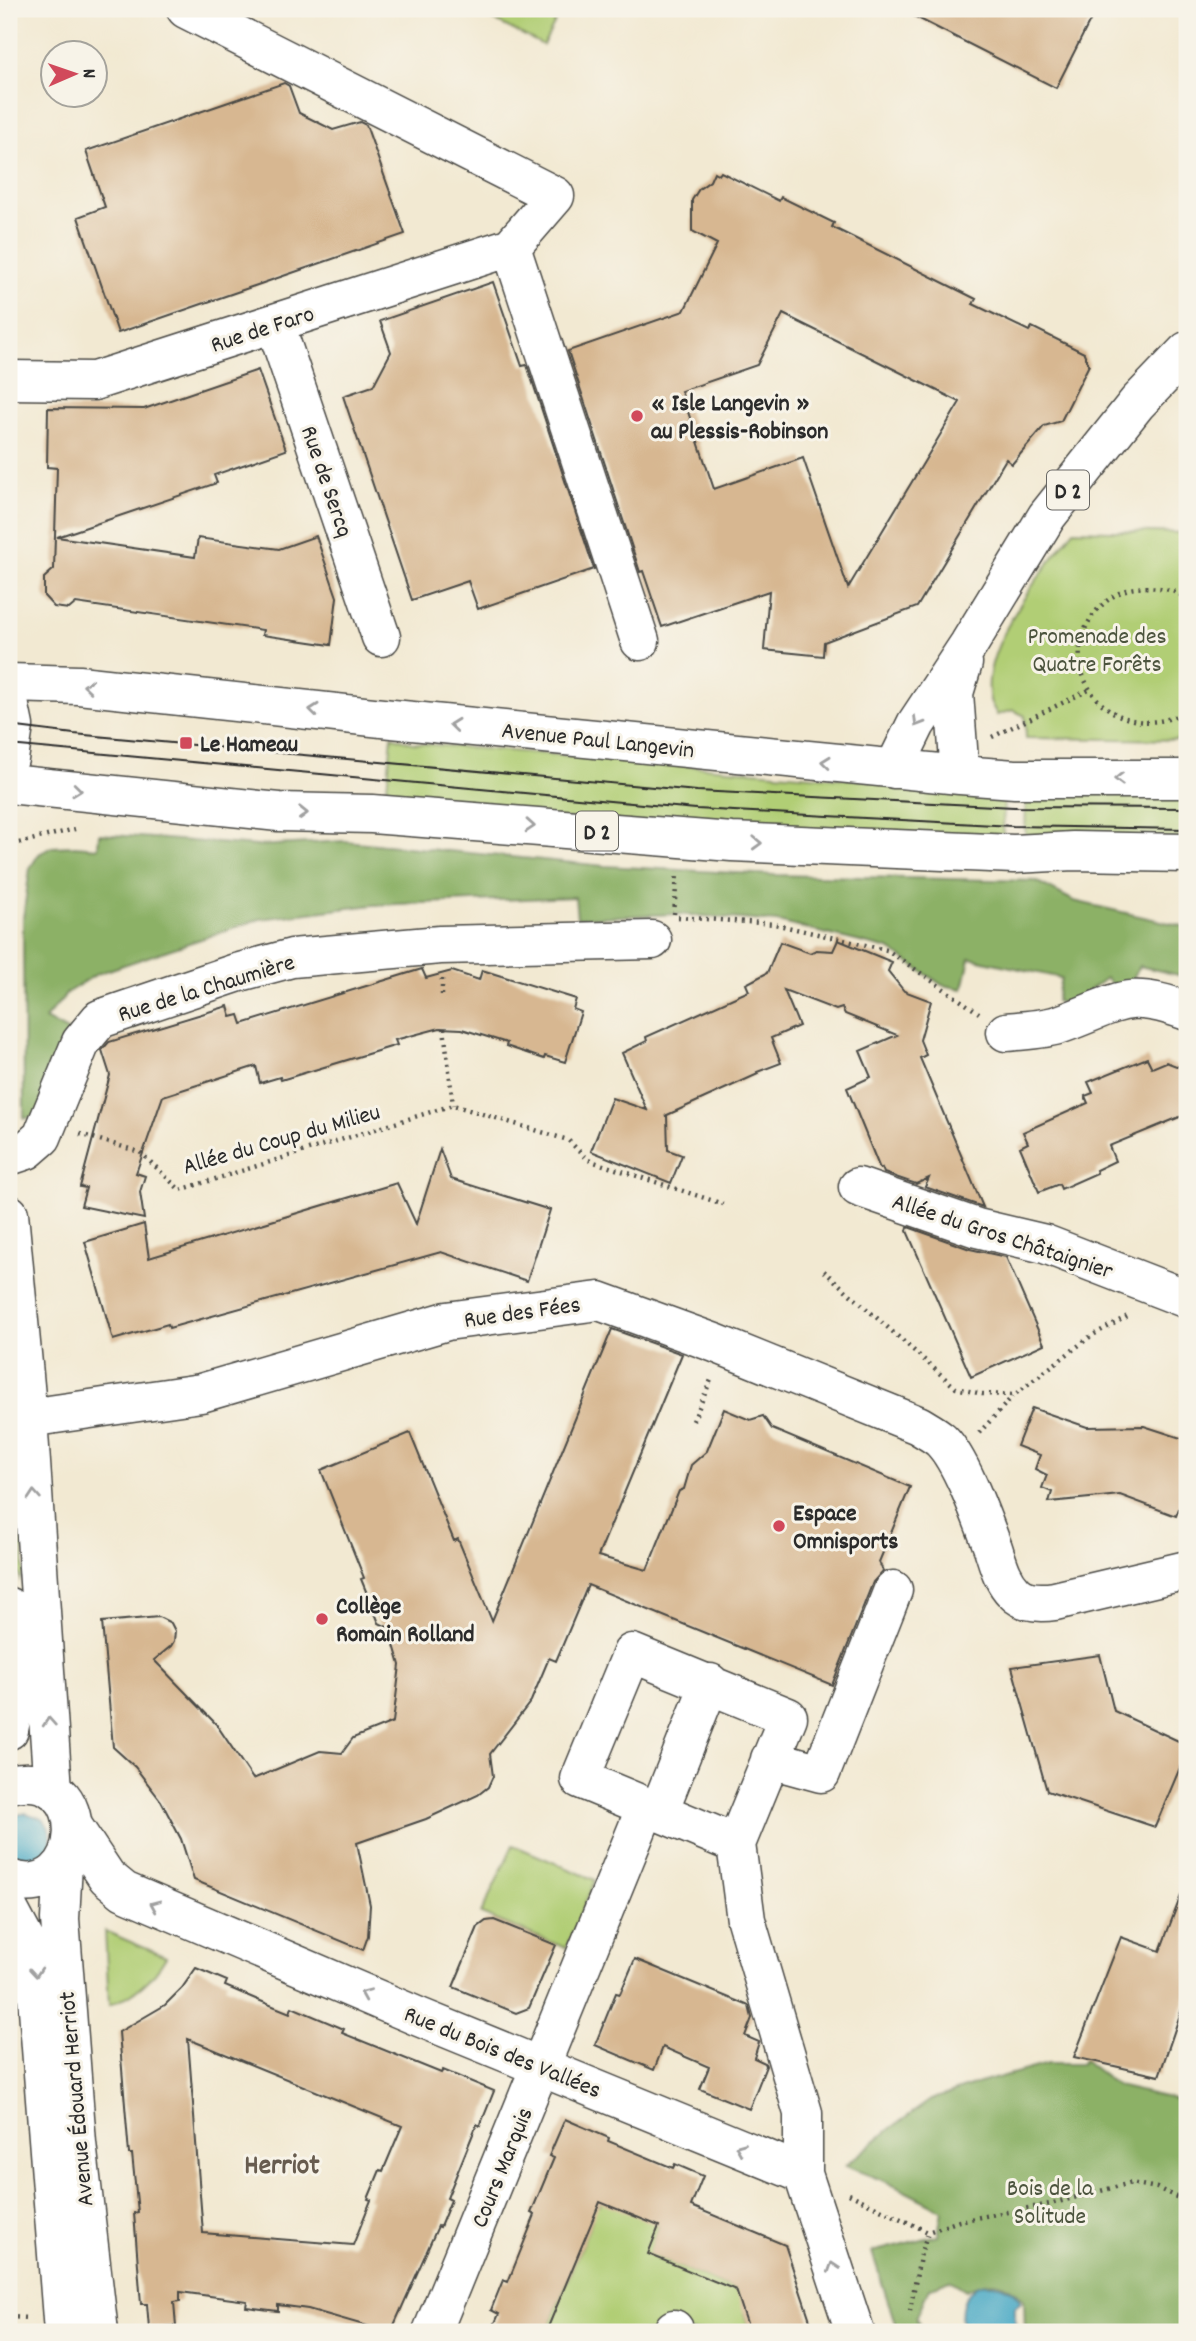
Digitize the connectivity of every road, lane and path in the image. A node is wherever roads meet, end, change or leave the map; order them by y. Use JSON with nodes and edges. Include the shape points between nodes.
{"nodes":[{"id":1,"x":186,"y":9,"type":"edge"},
{"id":2,"x":511,"y":247,"type":"junction"},
{"id":3,"x":275,"y":324,"type":"junction"},
{"id":4,"x":1187,"y":351,"type":"edge"},
{"id":5,"x":9,"y":380,"type":"edge"},
{"id":6,"x":1187,"y":599,"type":"edge"},
{"id":7,"x":381,"y":638,"type":"dead end"},
{"id":8,"x":640,"y":641,"type":"dead end"},
{"id":9,"x":969,"y":644,"type":"junction"},
{"id":10,"x":9,"y":683,"type":"edge"},
{"id":11,"x":1089,"y":690,"type":"junction"},
{"id":12,"x":9,"y":702,"type":"edge"},
{"id":13,"x":1187,"y":711,"type":"edge"},
{"id":14,"x":991,"y":737,"type":"dead end"},
{"id":15,"x":9,"y":759,"type":"edge"},
{"id":16,"x":894,"y":769,"type":"junction"},
{"id":17,"x":960,"y":775,"type":"junction"},
{"id":18,"x":1187,"y":779,"type":"edge"},
{"id":19,"x":9,"y":784,"type":"edge"},
{"id":20,"x":81,"y":827,"type":"dead end"},
{"id":21,"x":19,"y":844,"type":"dead end"},
{"id":22,"x":1187,"y":853,"type":"edge"},
{"id":23,"x":678,"y":863,"type":"dead end"},
{"id":24,"x":663,"y":925,"type":"junction"},
{"id":25,"x":1187,"y":1011,"type":"edge"},
{"id":26,"x":444,"y":1028,"type":"dead end"},
{"id":27,"x":1006,"y":1032,"type":"joint"},
{"id":28,"x":453,"y":1105,"type":"junction"},
{"id":29,"x":49,"y":1125,"type":"junction"},
{"id":30,"x":9,"y":1156,"type":"edge"},
{"id":31,"x":858,"y":1187,"type":"dead end"},
{"id":32,"x":723,"y":1204,"type":"dead end"},
{"id":33,"x":9,"y":1214,"type":"edge"},
{"id":34,"x":824,"y":1271,"type":"dead end"},
{"id":35,"x":1187,"y":1298,"type":"edge"},
{"id":36,"x":1139,"y":1310,"type":"dead end"},
{"id":37,"x":724,"y":1346,"type":"junction"},
{"id":38,"x":1014,"y":1395,"type":"junction"},
{"id":39,"x":18,"y":1421,"type":"edge"},
{"id":40,"x":693,"y":1421,"type":"dead end"},
{"id":41,"x":954,"y":1459,"type":"junction"},
{"id":42,"x":1187,"y":1570,"type":"edge"},
{"id":43,"x":893,"y":1590,"type":"dead end"},
{"id":44,"x":9,"y":1607,"type":"edge"},
{"id":45,"x":710,"y":1683,"type":"junction"},
{"id":46,"x":9,"y":1730,"type":"edge"},
{"id":47,"x":770,"y":1759,"type":"junction"},
{"id":48,"x":9,"y":1784,"type":"edge"},
{"id":49,"x":53,"y":1790,"type":"junction"},
{"id":50,"x":653,"y":1809,"type":"junction"},
{"id":51,"x":75,"y":1829,"type":"junction"},
{"id":52,"x":736,"y":1843,"type":"junction"},
{"id":53,"x":62,"y":1864,"type":"junction"},
{"id":54,"x":9,"y":1879,"type":"edge"},
{"id":55,"x":9,"y":1910,"type":"edge"},
{"id":56,"x":541,"y":2067,"type":"junction"},
{"id":57,"x":803,"y":2174,"type":"junction"},
{"id":58,"x":53,"y":2181,"type":"junction"},
{"id":59,"x":1187,"y":2202,"type":"edge"},
{"id":60,"x":881,"y":2210,"type":"dead end"},
{"id":61,"x":928,"y":2232,"type":"junction"},
{"id":62,"x":910,"y":2311,"type":"dead end"},
{"id":63,"x":63,"y":2332,"type":"edge"},
{"id":64,"x":77,"y":2332,"type":"edge"},
{"id":65,"x":99,"y":2332,"type":"edge"},
{"id":66,"x":432,"y":2332,"type":"edge"},
{"id":67,"x":855,"y":2332,"type":"edge"}],
"edges":[{"from":1,"to":2,"type":"street","via":[[555,196]]},
{"from":2,"to":3,"type":"street","name":"Rue de Faro"},
{"from":2,"to":8,"type":"street"},
{"from":3,"to":5,"type":"street","name":"Rue de Faro","via":[[94,381]]},
{"from":3,"to":7,"type":"street","name":"Rue de Sercq"},
{"from":4,"to":9,"type":"street","number":"D 2","via":[[1137,403],[1047,516]]},
{"from":6,"to":11,"type":"path","via":[[1155,586],[1130,588],[1108,599],[1091,618],[1081,641],[1081,666]]},
{"from":9,"to":16,"type":"street","one_way":true,"via":[[916,724]]},
{"from":9,"to":17,"type":"street","via":[[954,693]]},
{"from":16,"to":10,"type":"street","name":"Avenue Paul Langevin","one_way":true,"via":[[79,685]]},
{"from":11,"to":13,"type":"path","via":[[1117,716],[1135,722],[1173,719]]},
{"from":11,"to":14,"type":"path"},
{"from":12,"to":15,"type":"street","via":[[14,726]]},
{"from":16,"to":17,"type":"street","name":"Avenue Paul Langevin"},
{"from":18,"to":17,"type":"street","name":"Avenue Paul Langevin","one_way":true},
{"from":19,"to":22,"type":"street","number":"D 2","one_way":true,"via":[[279,812],[372,814],[732,842],[1014,853]]},
{"from":20,"to":21,"type":"path"},
{"from":23,"to":24,"type":"path"},
{"from":24,"to":27,"type":"path","via":[[774,924],[887,950]]},
{"from":24,"to":29,"type":"street","name":"Rue de la Chaumière","via":[[292,958],[236,973],[100,1019],[81,1042]]},
{"from":25,"to":27,"type":"street","via":[[1138,998],[1118,1001],[1058,1026]]},
{"from":26,"to":28,"type":"path"},
{"from":28,"to":29,"type":"path","name":"Allée du Coup du Milieu","via":[[180,1190],[140,1152]]},
{"from":28,"to":32,"type":"path","via":[[568,1140],[588,1160]]},
{"from":29,"to":30,"type":"street","name":"Rue de la Chaumière","via":[[27,1150]]},
{"from":31,"to":35,"type":"street","name":"Allée du Gros Châtaignier","via":[[977,1228],[1045,1244]]},
{"from":33,"to":39,"type":"street"},
{"from":34,"to":38,"type":"path","via":[[956,1388]]},
{"from":36,"to":38,"type":"path","via":[[1091,1335]]},
{"from":37,"to":39,"type":"street","name":"Rue des Fées","via":[[599,1301],[578,1303],[447,1321],[201,1393]]},
{"from":37,"to":40,"type":"path"},
{"from":37,"to":41,"type":"street","name":"Rue des Fées","via":[[918,1425],[943,1442]]},
{"from":38,"to":41,"type":"path"},
{"from":49,"to":39,"type":"street","one_way":true},
{"from":41,"to":42,"type":"street","name":"Rue des Fées","via":[[1005,1581],[1015,1594],[1041,1603]]},
{"from":43,"to":47,"type":"street","via":[[821,1773]]},
{"from":44,"to":46,"type":"street","via":[[14,1630],[14,1702]]},
{"from":45,"to":47,"type":"street","via":[[788,1717]]},
{"from":45,"to":50,"type":"street","name":"Cours Marquis"},
{"from":45,"to":50,"type":"street","via":[[632,1653],[580,1779]]},
{"from":47,"to":52,"type":"street"},
{"from":48,"to":49,"type":"street","via":[[38,1783]]},
{"from":49,"to":51,"type":"street","name":"Rue du Bois des Vallées","via":[[64,1801]]},
{"from":50,"to":52,"type":"street"},
{"from":50,"to":56,"type":"street","name":"Cours Marquis"},
{"from":51,"to":53,"type":"street","name":"Avenue Édouard Herriot"},
{"from":56,"to":51,"type":"street","name":"Rue du Bois des Vallées","one_way":true,"via":[[124,1892],[107,1877]]},
{"from":52,"to":57,"type":"street","via":[[746,1920],[803,2113]]},
{"from":53,"to":54,"type":"street","via":[[38,1880]]},
{"from":53,"to":65,"type":"street","name":"Avenue Édouard Herriot","via":[[60,1919],[76,2129]]},
{"from":55,"to":58,"type":"street","name":"Avenue Édouard Herriot","one_way":true,"via":[[34,1957]]},
{"from":57,"to":56,"type":"street","name":"Rue du Bois des Vallées","one_way":true},
{"from":56,"to":66,"type":"street","name":"Cours Marquis"},
{"from":67,"to":57,"type":"street","one_way":true},
{"from":58,"to":63,"type":"street","name":"Avenue Édouard Herriot"},
{"from":58,"to":64,"type":"street","name":"Avenue Édouard Herriot","via":[[71,2225]]},
{"from":59,"to":61,"type":"path","via":[[1157,2188],[1130,2183]]},
{"from":60,"to":61,"type":"path"},
{"from":61,"to":62,"type":"path"}]}
